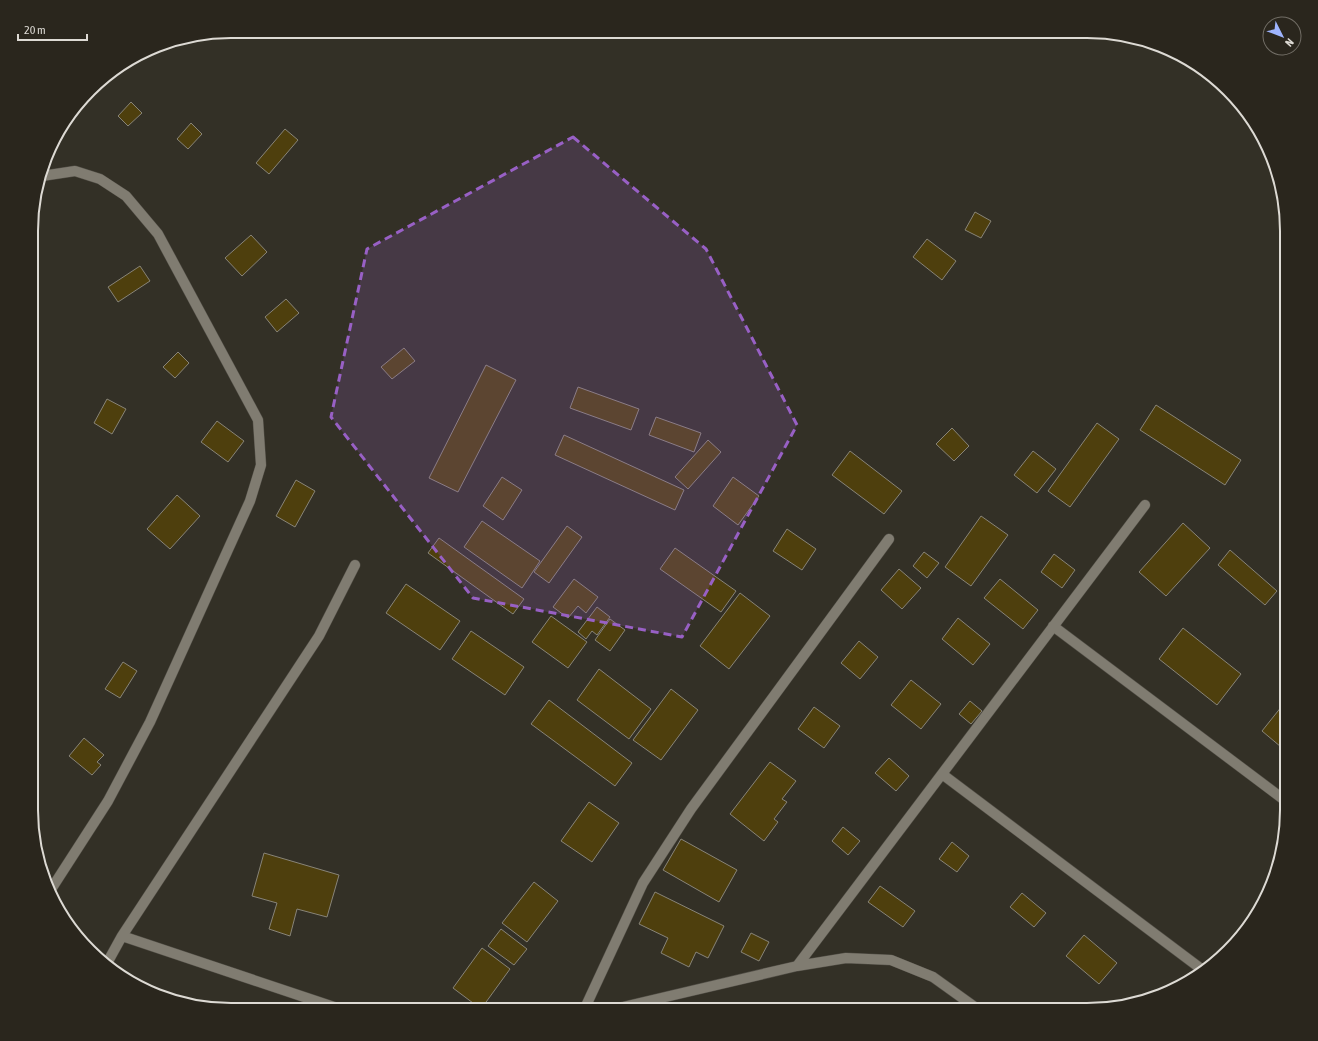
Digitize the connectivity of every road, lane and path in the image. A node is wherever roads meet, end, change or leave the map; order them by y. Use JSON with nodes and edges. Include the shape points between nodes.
{"nodes":[{"id":1,"x":46,"y":175,"type":"edge"},
{"id":2,"x":1145,"y":505,"type":"dead end"},
{"id":3,"x":889,"y":539,"type":"dead end"},
{"id":4,"x":355,"y":565,"type":"dead end"},
{"id":5,"x":1053,"y":626,"type":"junction"},
{"id":6,"x":942,"y":774,"type":"junction"},
{"id":7,"x":1280,"y":797,"type":"edge"},
{"id":8,"x":54,"y":885,"type":"edge"},
{"id":9,"x":122,"y":936,"type":"junction"},
{"id":10,"x":109,"y":959,"type":"edge"},
{"id":11,"x":797,"y":966,"type":"junction"},
{"id":12,"x":1198,"y":967,"type":"edge"},
{"id":13,"x":322,"y":1003,"type":"edge"},
{"id":14,"x":587,"y":1003,"type":"edge"},
{"id":15,"x":640,"y":1003,"type":"edge"},
{"id":16,"x":969,"y":1003,"type":"edge"}],
"edges":[{"from":1,"to":8,"type":"street","via":[[75,171],[100,179],[126,196],[158,234],[258,420],[261,465],[250,501],[150,722],[108,801]]},
{"from":2,"to":5,"type":"street"},
{"from":3,"to":14,"type":"street","via":[[690,809],[643,883]]},
{"from":4,"to":9,"type":"street","via":[[319,636]]},
{"from":5,"to":6,"type":"street"},
{"from":5,"to":7,"type":"street"},
{"from":6,"to":11,"type":"street"},
{"from":6,"to":12,"type":"street"},
{"from":9,"to":10,"type":"street"},
{"from":9,"to":13,"type":"street"},
{"from":11,"to":15,"type":"street"},
{"from":11,"to":16,"type":"street","via":[[846,958],[891,960],[934,977]]}]}
